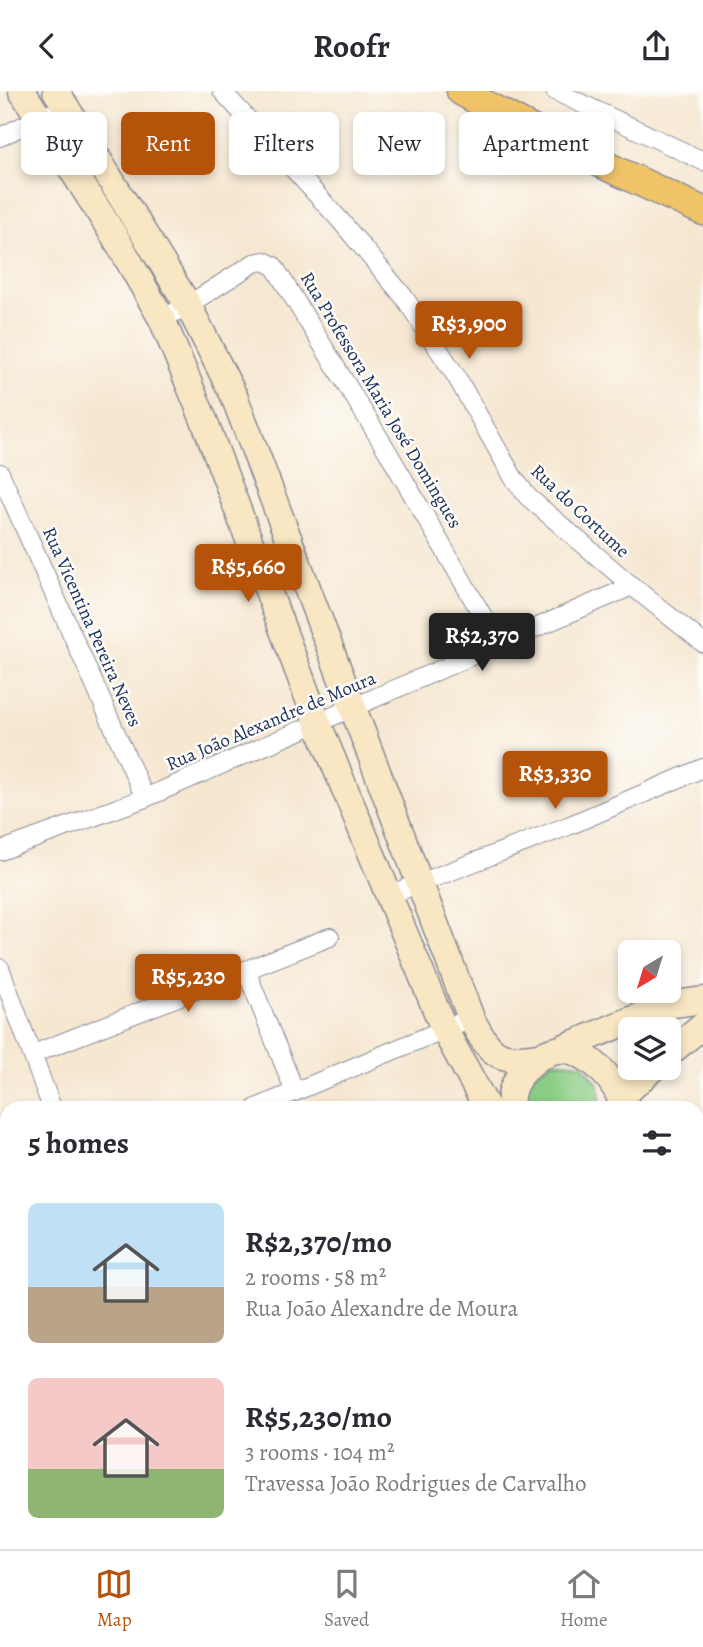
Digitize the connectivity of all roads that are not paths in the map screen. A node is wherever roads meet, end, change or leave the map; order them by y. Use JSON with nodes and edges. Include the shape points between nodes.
{"nodes":[{"id":1,"x":22,"y":91,"type":"edge"},
{"id":2,"x":222,"y":91,"type":"edge"},
{"id":3,"x":461,"y":91,"type":"edge"},
{"id":4,"x":555,"y":91,"type":"edge"},
{"id":5,"x":60,"y":97,"type":"edge"},
{"id":6,"x":35,"y":112,"type":"edge"},
{"id":7,"x":47,"y":112,"type":"edge"},
{"id":8,"x":21,"y":128,"type":"edge"},
{"id":9,"x":0,"y":137,"type":"edge"},
{"id":10,"x":703,"y":160,"type":"edge"},
{"id":11,"x":75,"y":175,"type":"edge"},
{"id":12,"x":703,"y":211,"type":"edge"},
{"id":13,"x":188,"y":306,"type":"junction"},
{"id":14,"x":162,"y":319,"type":"junction"},
{"id":15,"x":0,"y":474,"type":"edge"},
{"id":16,"x":632,"y":586,"type":"junction"},
{"id":17,"x":703,"y":643,"type":"edge"},
{"id":18,"x":499,"y":645,"type":"junction"},
{"id":19,"x":352,"y":709,"type":"junction"},
{"id":20,"x":318,"y":723,"type":"junction"},
{"id":21,"x":703,"y":768,"type":"edge"},
{"id":22,"x":145,"y":798,"type":"junction"},
{"id":23,"x":0,"y":851,"type":"edge"},
{"id":24,"x":419,"y":884,"type":"junction"},
{"id":25,"x":389,"y":895,"type":"junction"},
{"id":26,"x":330,"y":937,"type":"dead end"},
{"id":27,"x":0,"y":968,"type":"edge"},
{"id":28,"x":246,"y":970,"type":"junction"},
{"id":29,"x":703,"y":1000,"type":"edge"},
{"id":30,"x":471,"y":1018,"type":"junction"},
{"id":31,"x":703,"y":1025,"type":"edge"},
{"id":32,"x":444,"y":1029,"type":"junction"},
{"id":33,"x":681,"y":1043,"type":"edge"},
{"id":34,"x":552,"y":1052,"type":"junction"},
{"id":35,"x":33,"y":1054,"type":"junction"},
{"id":36,"x":642,"y":1080,"type":"edge"},
{"id":37,"x":295,"y":1092,"type":"junction"},
{"id":38,"x":50,"y":1101,"type":"edge"},
{"id":39,"x":273,"y":1101,"type":"edge"},
{"id":40,"x":483,"y":1101,"type":"edge"},
{"id":41,"x":511,"y":1101,"type":"edge"},
{"id":42,"x":620,"y":1101,"type":"edge"},
{"id":43,"x":623,"y":1101,"type":"edge"}],
"edges":[{"from":1,"to":6,"type":"street"},
{"from":2,"to":16,"type":"street","name":"Rua do Cortume","via":[[404,297],[528,497]]},
{"from":3,"to":12,"type":"main road"},
{"from":4,"to":10,"type":"street"},
{"from":5,"to":7,"type":"street"},
{"from":5,"to":13,"type":"street"},
{"from":8,"to":9,"type":"street"},
{"from":11,"to":14,"type":"street"},
{"from":13,"to":14,"type":"street"},
{"from":13,"to":18,"type":"street","name":"Rua Professora Maria José Domingues","via":[[254,263],[274,266]]},
{"from":13,"to":19,"type":"street","via":[[234,396]]},
{"from":14,"to":20,"type":"street"},
{"from":15,"to":22,"type":"street","name":"Rua Vicentina Pereira Neves"},
{"from":16,"to":17,"type":"street","name":"Rua do Cortume"},
{"from":16,"to":18,"type":"street","name":"Rua João Alexandre de Moura"},
{"from":18,"to":19,"type":"street","name":"Rua João Alexandre de Moura"},
{"from":19,"to":20,"type":"street","name":"Rua João Alexandre de Moura"},
{"from":19,"to":24,"type":"street"},
{"from":20,"to":22,"type":"street","name":"Rua João Alexandre de Moura"},
{"from":20,"to":25,"type":"street"},
{"from":21,"to":24,"type":"street"},
{"from":22,"to":23,"type":"street","name":"Rua João Alexandre de Moura"},
{"from":24,"to":25,"type":"street"},
{"from":24,"to":30,"type":"street"},
{"from":25,"to":32,"type":"street"},
{"from":26,"to":28,"type":"street"},
{"from":27,"to":35,"type":"street"},
{"from":28,"to":35,"type":"street"},
{"from":28,"to":37,"type":"street"},
{"from":29,"to":34,"type":"street","via":[[668,1005]]},
{"from":30,"to":32,"type":"street"},
{"from":30,"to":34,"type":"street","via":[[498,1055],[518,1059]]},
{"from":31,"to":33,"type":"street"},
{"from":32,"to":37,"type":"street"},
{"from":32,"to":40,"type":"street"},
{"from":34,"to":41,"type":"street","via":[[522,1073]]},
{"from":34,"to":42,"type":"street","via":[[579,1055],[592,1062],[617,1087]]},
{"from":35,"to":38,"type":"street"},
{"from":36,"to":43,"type":"street"},
{"from":37,"to":39,"type":"street"}]}
